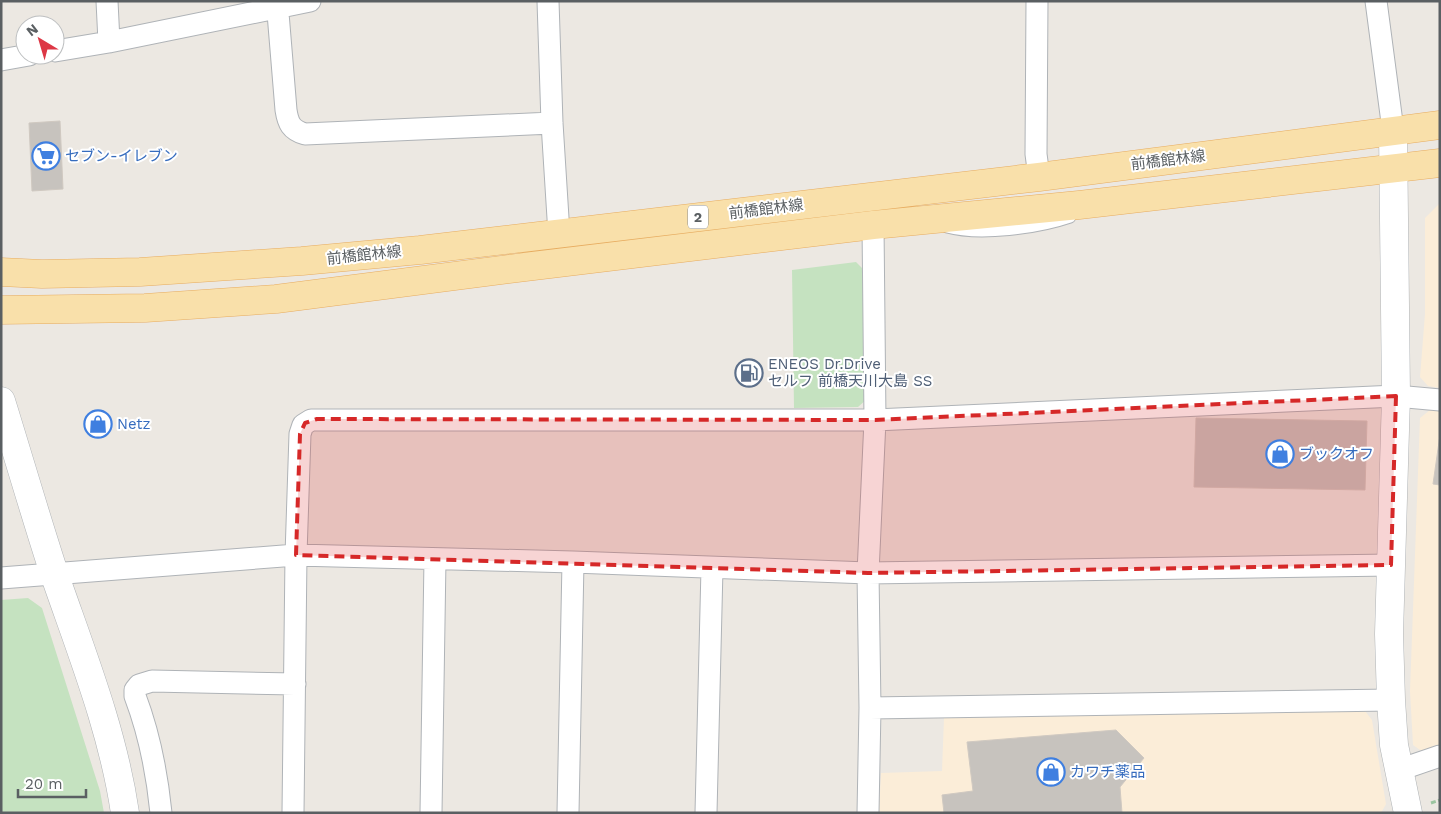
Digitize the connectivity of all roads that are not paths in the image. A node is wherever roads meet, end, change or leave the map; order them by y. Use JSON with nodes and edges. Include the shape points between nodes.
{"nodes":[{"id":1,"x":107,"y":1,"type":"edge"},
{"id":2,"x":310,"y":1,"type":"edge"},
{"id":3,"x":548,"y":1,"type":"edge"},
{"id":4,"x":1037,"y":1,"type":"edge"},
{"id":5,"x":1376,"y":1,"type":"edge"},
{"id":6,"x":277,"y":4,"type":"edge"},
{"id":7,"x":109,"y":42,"type":"junction"},
{"id":8,"x":65,"y":49,"type":"edge"},
{"id":9,"x":15,"y":58,"type":"edge"},
{"id":10,"x":1,"y":60,"type":"edge"},
{"id":11,"x":552,"y":123,"type":"junction"},
{"id":12,"x":1440,"y":125,"type":"edge"},
{"id":13,"x":1392,"y":130,"type":"junction"},
{"id":14,"x":1440,"y":163,"type":"edge"},
{"id":15,"x":1393,"y":168,"type":"junction"},
{"id":16,"x":1039,"y":176,"type":"junction"},
{"id":17,"x":873,"y":225,"type":"junction"},
{"id":18,"x":559,"y":234,"type":"junction"},
{"id":19,"x":1,"y":272,"type":"edge"},
{"id":20,"x":1,"y":310,"type":"edge"},
{"id":21,"x":1396,"y":396,"type":"junction"},
{"id":22,"x":1440,"y":400,"type":"edge"},
{"id":23,"x":1,"y":401,"type":"edge"},
{"id":24,"x":875,"y":420,"type":"junction"},
{"id":25,"x":296,"y":555,"type":"junction"},
{"id":26,"x":435,"y":558,"type":"junction"},
{"id":27,"x":573,"y":562,"type":"junction"},
{"id":28,"x":1391,"y":565,"type":"junction"},
{"id":29,"x":712,"y":568,"type":"junction"},
{"id":30,"x":868,"y":573,"type":"junction"},
{"id":31,"x":55,"y":574,"type":"junction"},
{"id":32,"x":1,"y":578,"type":"edge"},
{"id":33,"x":295,"y":684,"type":"junction"},
{"id":34,"x":1391,"y":700,"type":"junction"},
{"id":35,"x":870,"y":708,"type":"junction"},
{"id":36,"x":1440,"y":756,"type":"edge"},
{"id":37,"x":1399,"y":770,"type":"junction"},
{"id":38,"x":125,"y":813,"type":"edge"},
{"id":39,"x":161,"y":813,"type":"edge"},
{"id":40,"x":293,"y":813,"type":"edge"},
{"id":41,"x":431,"y":813,"type":"edge"},
{"id":42,"x":568,"y":813,"type":"edge"},
{"id":43,"x":706,"y":813,"type":"edge"},
{"id":44,"x":868,"y":813,"type":"edge"},
{"id":45,"x":1408,"y":813,"type":"edge"}],
"edges":[{"from":1,"to":7,"type":"street"},
{"from":2,"to":6,"type":"street"},
{"from":3,"to":11,"type":"street"},
{"from":4,"to":16,"type":"street","via":[[1036,154]]},
{"from":5,"to":13,"type":"street"},
{"from":6,"to":7,"type":"street"},
{"from":6,"to":11,"type":"street","via":[[286,110],[290,126],[296,132]]},
{"from":7,"to":8,"type":"street"},
{"from":9,"to":10,"type":"street"},
{"from":11,"to":18,"type":"street"},
{"from":12,"to":13,"type":"main road","name":"前橋館林線","number":"2"},
{"from":13,"to":15,"type":"street"},
{"from":13,"to":16,"type":"main road","name":"前橋館林線","number":"2"},
{"from":14,"to":15,"type":"main road","name":"前橋館林線","number":"2"},
{"from":15,"to":17,"type":"main road","name":"前橋館林線","number":"2","via":[[1106,202]]},
{"from":15,"to":21,"type":"street"},
{"from":16,"to":18,"type":"main road","name":"前橋館林線","number":"2"},
{"from":17,"to":20,"type":"main road","name":"前橋館林線","number":"2","via":[[276,299],[145,308]]},
{"from":17,"to":24,"type":"street"},
{"from":18,"to":19,"type":"main road","name":"前橋館林線","number":"2","via":[[220,267],[140,272]]},
{"from":21,"to":22,"type":"street"},
{"from":21,"to":24,"type":"street"},
{"from":21,"to":28,"type":"street"},
{"from":23,"to":31,"type":"street"},
{"from":24,"to":25,"type":"street","via":[[311,420],[303,425],[300,434]]},
{"from":24,"to":30,"type":"street"},
{"from":25,"to":26,"type":"street"},
{"from":25,"to":31,"type":"street"},
{"from":25,"to":33,"type":"street"},
{"from":26,"to":27,"type":"street"},
{"from":26,"to":41,"type":"street"},
{"from":27,"to":29,"type":"street"},
{"from":27,"to":42,"type":"street"},
{"from":28,"to":30,"type":"street"},
{"from":28,"to":34,"type":"street"},
{"from":29,"to":30,"type":"street"},
{"from":29,"to":43,"type":"street"},
{"from":30,"to":35,"type":"street"},
{"from":31,"to":32,"type":"street"},
{"from":31,"to":38,"type":"street","via":[[111,743]]},
{"from":33,"to":39,"type":"street","via":[[152,681],[139,685],[135,696],[152,757]]},
{"from":33,"to":40,"type":"street"},
{"from":34,"to":35,"type":"street"},
{"from":34,"to":37,"type":"street"},
{"from":35,"to":44,"type":"street"},
{"from":36,"to":37,"type":"street"},
{"from":37,"to":45,"type":"street"}]}
